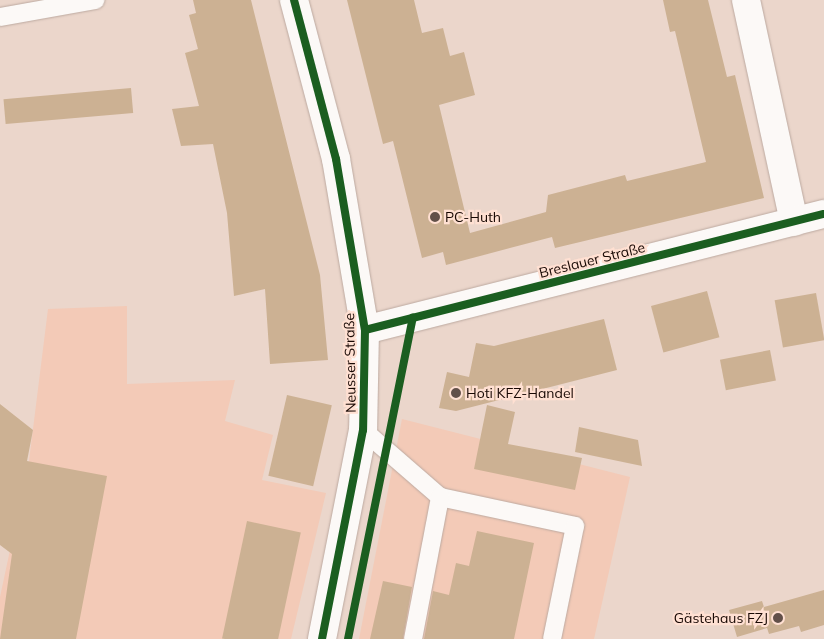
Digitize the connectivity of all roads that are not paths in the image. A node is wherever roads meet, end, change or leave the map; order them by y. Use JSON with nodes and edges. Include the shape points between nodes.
{"nodes":[{"id":1,"x":95,"y":0,"type":"edge"},
{"id":2,"x":294,"y":0,"type":"edge"},
{"id":3,"x":746,"y":0,"type":"edge"},
{"id":4,"x":0,"y":17,"type":"edge"},
{"id":5,"x":824,"y":214,"type":"edge"},
{"id":6,"x":794,"y":222,"type":"junction"},
{"id":7,"x":365,"y":330,"type":"junction"},
{"id":8,"x":363,"y":430,"type":"junction"},
{"id":9,"x":440,"y":497,"type":"junction"},
{"id":10,"x":322,"y":639,"type":"edge"},
{"id":11,"x":412,"y":639,"type":"edge"},
{"id":12,"x":552,"y":639,"type":"edge"}],
"edges":[{"from":1,"to":4,"type":"lane"},
{"from":2,"to":7,"type":"street","name":"Neusser Straße","via":[[336,159]]},
{"from":3,"to":6,"type":"street"},
{"from":5,"to":6,"type":"street","name":"Breslauer Straße"},
{"from":6,"to":7,"type":"street","name":"Breslauer Straße"},
{"from":7,"to":8,"type":"street","name":"Neusser Straße"},
{"from":8,"to":9,"type":"lane"},
{"from":8,"to":10,"type":"street","name":"Neusser Straße"},
{"from":9,"to":11,"type":"lane"},
{"from":9,"to":12,"type":"lane","via":[[575,526]]}]}
